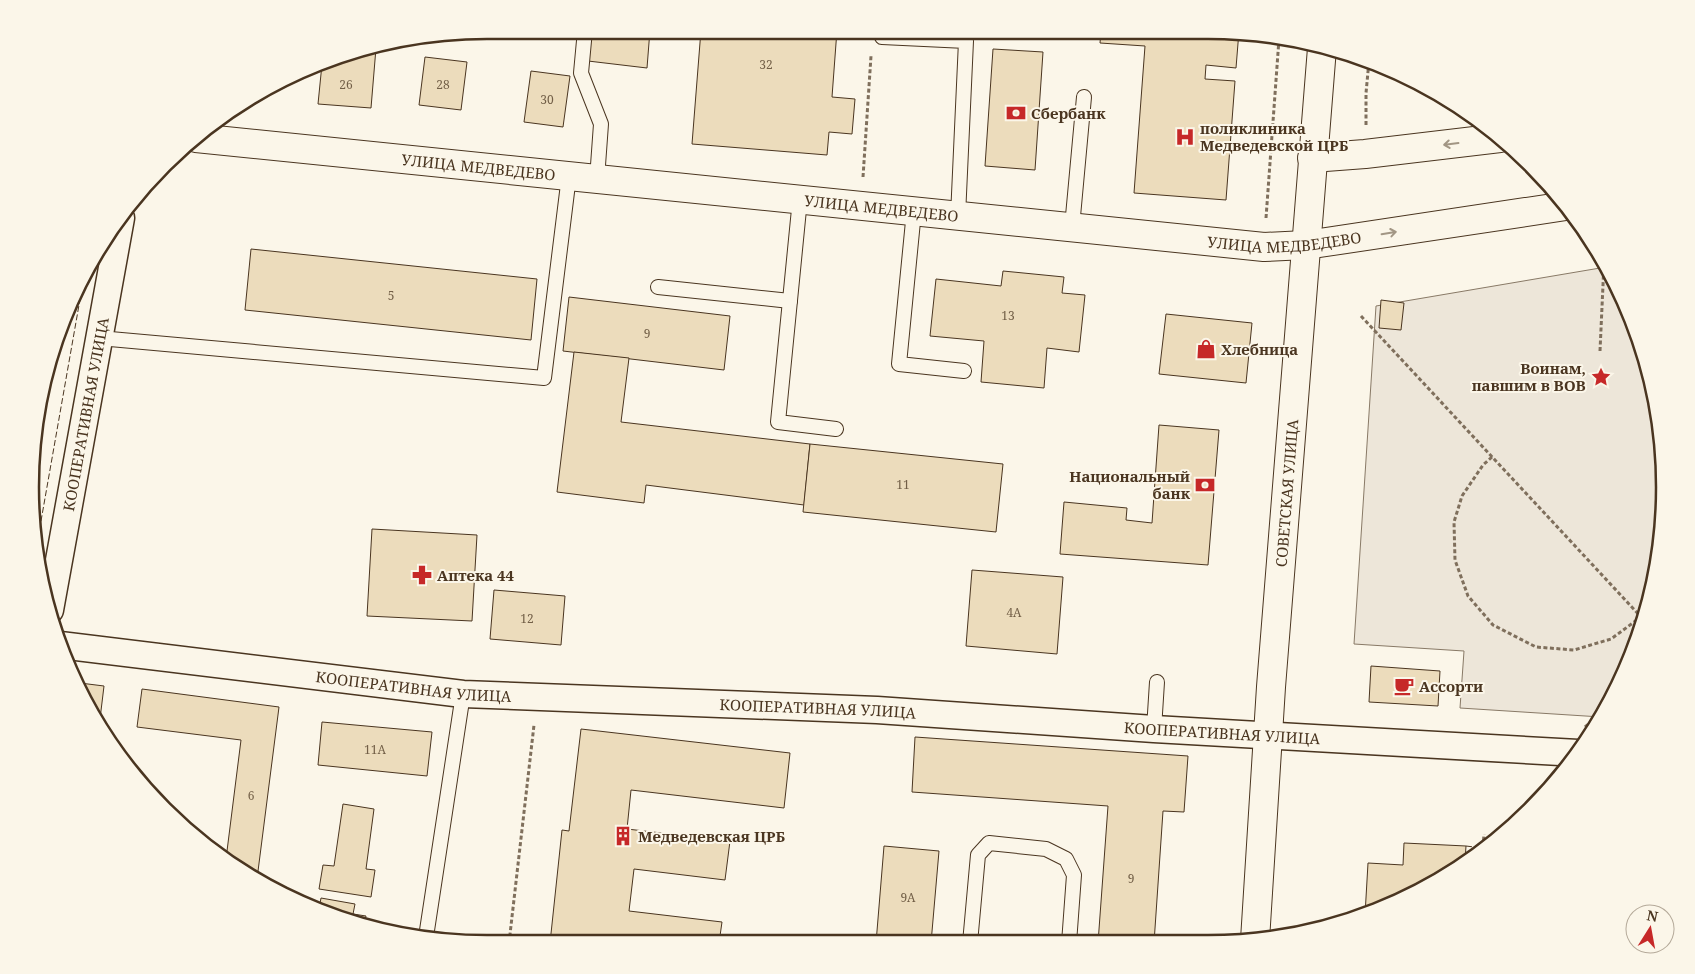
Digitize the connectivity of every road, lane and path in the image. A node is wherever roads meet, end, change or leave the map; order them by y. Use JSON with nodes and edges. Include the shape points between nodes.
{"nodes":[{"id":1,"x":584,"y":39,"type":"edge"},
{"id":2,"x":910,"y":39,"type":"edge"},
{"id":3,"x":1279,"y":45,"type":"edge"},
{"id":4,"x":872,"y":50,"type":"dead end"},
{"id":5,"x":1322,"y":53,"type":"edge"},
{"id":6,"x":1368,"y":69,"type":"edge"},
{"id":7,"x":1084,"y":97,"type":"dead end"},
{"id":8,"x":204,"y":139,"type":"edge"},
{"id":9,"x":1491,"y":139,"type":"edge"},
{"id":10,"x":1365,"y":154,"type":"junction"},
{"id":11,"x":1312,"y":158,"type":"junction"},
{"id":12,"x":569,"y":176,"type":"junction"},
{"id":13,"x":597,"y":179,"type":"junction"},
{"id":14,"x":862,"y":184,"type":"dead end"},
{"id":15,"x":800,"y":199,"type":"junction"},
{"id":16,"x":1558,"y":207,"type":"edge"},
{"id":17,"x":914,"y":211,"type":"junction"},
{"id":18,"x":958,"y":216,"type":"junction"},
{"id":19,"x":1266,"y":221,"type":"dead end"},
{"id":20,"x":1072,"y":227,"type":"junction"},
{"id":21,"x":118,"y":232,"type":"edge"},
{"id":22,"x":1306,"y":245,"type":"junction"},
{"id":23,"x":1603,"y":277,"type":"edge"},
{"id":24,"x":658,"y":287,"type":"dead end"},
{"id":25,"x":790,"y":301,"type":"junction"},
{"id":26,"x":1361,"y":316,"type":"dead end"},
{"id":27,"x":99,"y":338,"type":"junction"},
{"id":28,"x":1600,"y":351,"type":"dead end"},
{"id":29,"x":964,"y":371,"type":"dead end"},
{"id":30,"x":836,"y":428,"type":"dead end"},
{"id":31,"x":1492,"y":457,"type":"junction"},
{"id":32,"x":52,"y":597,"type":"edge"},
{"id":33,"x":1638,"y":613,"type":"edge"},
{"id":34,"x":1635,"y":623,"type":"edge"},
{"id":35,"x":68,"y":646,"type":"edge"},
{"id":36,"x":1157,"y":682,"type":"dead end"},
{"id":37,"x":463,"y":694,"type":"junction"},
{"id":38,"x":537,"y":697,"type":"junction"},
{"id":39,"x":1154,"y":729,"type":"junction"},
{"id":40,"x":1268,"y":735,"type":"junction"},
{"id":41,"x":1569,"y":752,"type":"edge"},
{"id":42,"x":1484,"y":834,"type":"dead end"},
{"id":43,"x":1483,"y":841,"type":"edge"},
{"id":44,"x":427,"y":931,"type":"edge"},
{"id":45,"x":1255,"y":932,"type":"edge"},
{"id":46,"x":510,"y":935,"type":"edge"},
{"id":47,"x":971,"y":935,"type":"edge"},
{"id":48,"x":1070,"y":935,"type":"edge"}],
"edges":[{"from":1,"to":13,"type":"lane","via":[[581,73],[601,124]]},
{"from":2,"to":18,"type":"lane","via":[[966,41]]},
{"from":3,"to":19,"type":"path"},
{"from":4,"to":14,"type":"path"},
{"from":5,"to":11,"type":"street","name":"СОВЕТСКАЯ УЛИЦА"},
{"from":6,"to":10,"type":"path"},
{"from":7,"to":20,"type":"lane"},
{"from":8,"to":12,"type":"street","name":"УЛИЦА МЕДВЕДЕВО"},
{"from":9,"to":10,"type":"street","one_way":true},
{"from":10,"to":11,"type":"street"},
{"from":11,"to":22,"type":"street","name":"СОВЕТСКАЯ УЛИЦА"},
{"from":12,"to":13,"type":"street","name":"УЛИЦА МЕДВЕДЕВО"},
{"from":12,"to":27,"type":"lane","via":[[544,378]]},
{"from":13,"to":15,"type":"street","name":"УЛИЦА МЕДВЕДЕВО"},
{"from":15,"to":17,"type":"street","name":"УЛИЦА МЕДВЕДЕВО"},
{"from":15,"to":25,"type":"lane"},
{"from":22,"to":16,"type":"street","name":"УЛИЦА МЕДВЕДЕВО","one_way":true},
{"from":17,"to":18,"type":"street","name":"УЛИЦА МЕДВЕДЕВО"},
{"from":17,"to":29,"type":"lane","via":[[899,364]]},
{"from":18,"to":20,"type":"street","name":"УЛИЦА МЕДВЕДЕВО"},
{"from":20,"to":22,"type":"street","name":"УЛИЦА МЕДВЕДЕВО","via":[[1264,247]]},
{"from":21,"to":27,"type":"street","name":"КООПЕРАТИВНАЯ УЛИЦА"},
{"from":22,"to":40,"type":"street","name":"СОВЕТСКАЯ УЛИЦА"},
{"from":23,"to":28,"type":"path"},
{"from":24,"to":25,"type":"lane"},
{"from":25,"to":30,"type":"lane","via":[[778,422]]},
{"from":26,"to":31,"type":"path"},
{"from":27,"to":32,"type":"street","name":"КООПЕРАТИВНАЯ УЛИЦА"},
{"from":31,"to":33,"type":"path"},
{"from":31,"to":34,"type":"path","via":[[1483,464],[1462,496],[1454,522],[1455,560],[1468,596],[1493,625],[1536,647],[1574,650],[1611,639]]},
{"from":35,"to":37,"type":"street","name":"КООПЕРАТИВНАЯ УЛИЦА"},
{"from":36,"to":39,"type":"lane"},
{"from":37,"to":38,"type":"street","name":"КООПЕРАТИВНАЯ УЛИЦА"},
{"from":37,"to":44,"type":"lane"},
{"from":38,"to":39,"type":"street","name":"КООПЕРАТИВНАЯ УЛИЦА","via":[[878,710]]},
{"from":38,"to":46,"type":"path"},
{"from":39,"to":40,"type":"street","name":"КООПЕРАТИВНАЯ УЛИЦА"},
{"from":40,"to":41,"type":"street","name":"КООПЕРАТИВНАЯ УЛИЦА"},
{"from":40,"to":45,"type":"street","name":"СОВЕТСКАЯ УЛИЦА"},
{"from":42,"to":43,"type":"path"},
{"from":47,"to":48,"type":"lane","via":[[978,855],[989,843],[1046,849],[1066,859],[1074,875]]}]}
